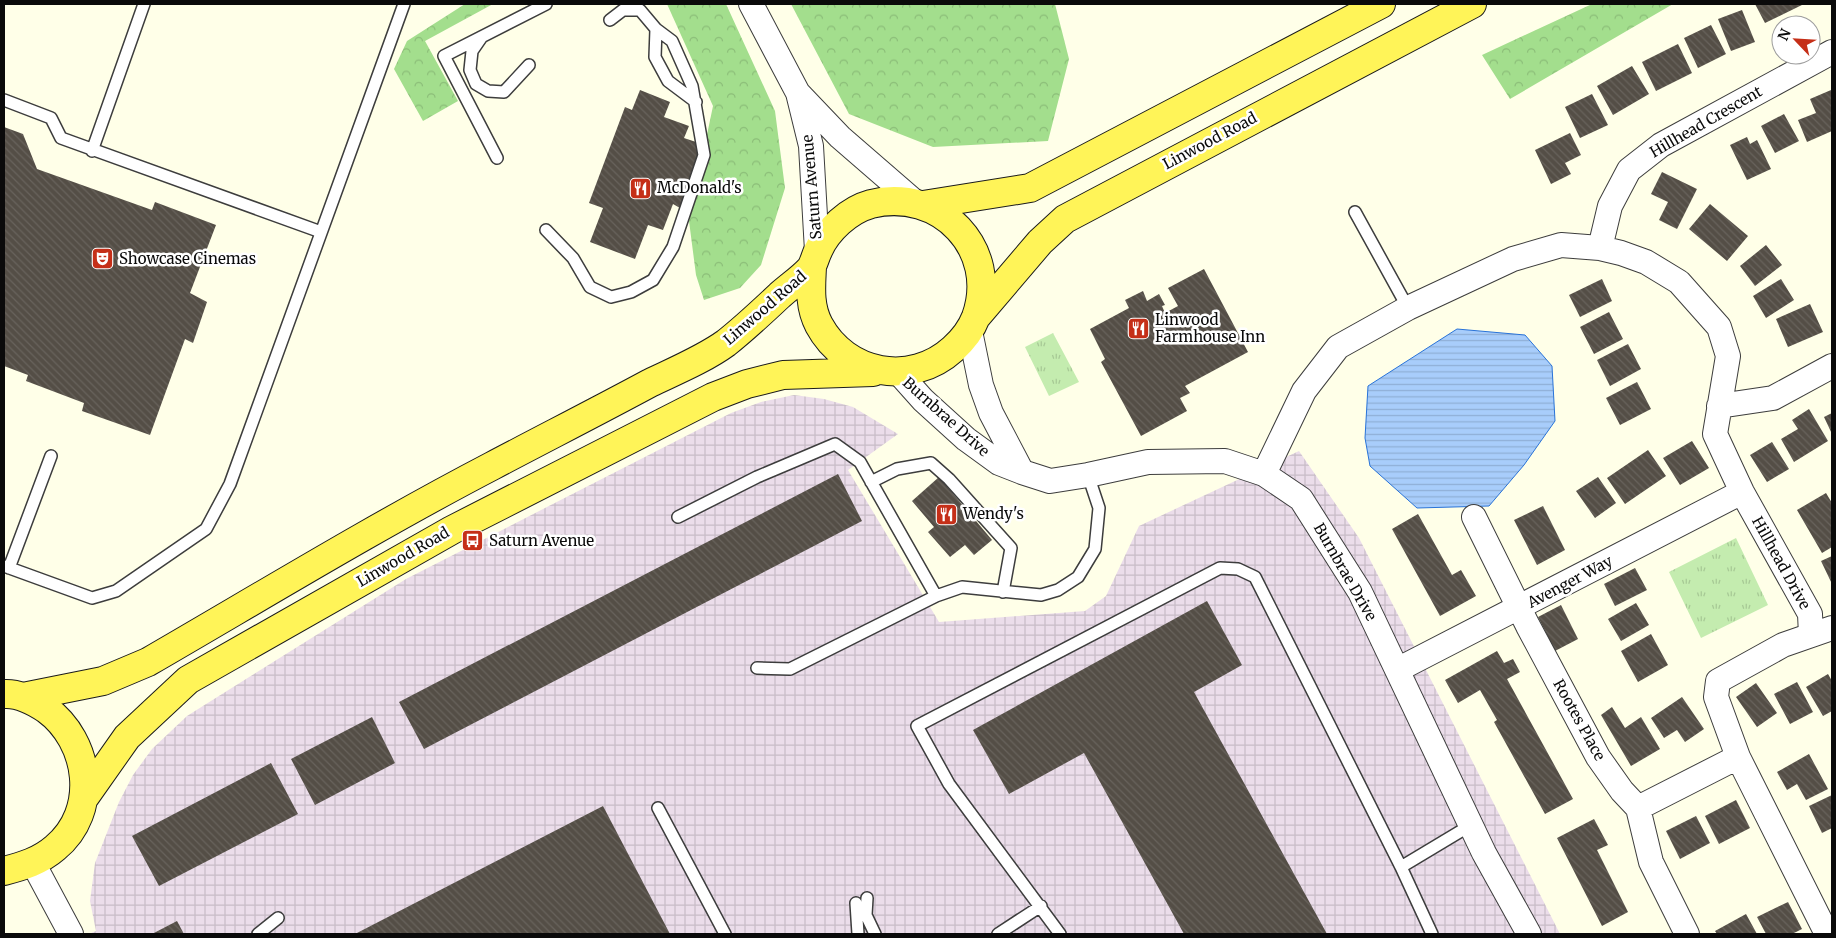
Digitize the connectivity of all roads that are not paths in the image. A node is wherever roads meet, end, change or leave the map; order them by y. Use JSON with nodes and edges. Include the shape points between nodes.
{"nodes":[{"id":1,"x":144,"y":4,"type":"edge"},
{"id":2,"x":404,"y":4,"type":"edge"},
{"id":3,"x":546,"y":4,"type":"edge"},
{"id":4,"x":751,"y":4,"type":"edge"},
{"id":5,"x":1381,"y":4,"type":"edge"},
{"id":6,"x":1472,"y":4,"type":"edge"},
{"id":7,"x":610,"y":20,"type":"dead end"},
{"id":8,"x":656,"y":29,"type":"junction"},
{"id":9,"x":482,"y":36,"type":"junction"},
{"id":10,"x":1832,"y":52,"type":"edge"},
{"id":11,"x":529,"y":65,"type":"dead end"},
{"id":12,"x":798,"y":93,"type":"junction"},
{"id":13,"x":4,"y":100,"type":"edge"},
{"id":14,"x":696,"y":102,"type":"junction"},
{"id":15,"x":92,"y":151,"type":"junction"},
{"id":16,"x":497,"y":158,"type":"dead end"},
{"id":17,"x":919,"y":203,"type":"junction"},
{"id":18,"x":1355,"y":212,"type":"dead end"},
{"id":19,"x":546,"y":230,"type":"dead end"},
{"id":20,"x":321,"y":232,"type":"junction"},
{"id":21,"x":1600,"y":248,"type":"junction"},
{"id":22,"x":815,"y":259,"type":"junction"},
{"id":23,"x":1408,"y":308,"type":"junction"},
{"id":24,"x":973,"y":323,"type":"junction"},
{"id":25,"x":1832,"y":366,"type":"edge"},
{"id":26,"x":892,"y":372,"type":"junction"},
{"id":27,"x":1719,"y":406,"type":"junction"},
{"id":28,"x":50,"y":456,"type":"dead end"},
{"id":29,"x":1022,"y":472,"type":"junction"},
{"id":30,"x":1264,"y":474,"type":"junction"},
{"id":31,"x":1088,"y":475,"type":"junction"},
{"id":32,"x":871,"y":482,"type":"junction"},
{"id":33,"x":1742,"y":492,"type":"junction"},
{"id":34,"x":678,"y":517,"type":"dead end"},
{"id":35,"x":1474,"y":517,"type":"dead end"},
{"id":36,"x":6,"y":567,"type":"edge"},
{"id":37,"x":1003,"y":592,"type":"junction"},
{"id":38,"x":936,"y":596,"type":"junction"},
{"id":39,"x":1524,"y":617,"type":"junction"},
{"id":40,"x":1821,"y":632,"type":"edge"},
{"id":41,"x":757,"y":668,"type":"dead end"},
{"id":42,"x":1398,"y":670,"type":"junction"},
{"id":43,"x":10,"y":694,"type":"edge"},
{"id":44,"x":1738,"y":757,"type":"junction"},
{"id":45,"x":84,"y":798,"type":"junction"},
{"id":46,"x":658,"y":808,"type":"dead end"},
{"id":47,"x":1638,"y":808,"type":"junction"},
{"id":48,"x":1471,"y":825,"type":"junction"},
{"id":49,"x":33,"y":863,"type":"junction"},
{"id":50,"x":1401,"y":867,"type":"junction"},
{"id":51,"x":4,"y":871,"type":"edge"},
{"id":52,"x":867,"y":898,"type":"dead end"},
{"id":53,"x":856,"y":903,"type":"dead end"},
{"id":54,"x":1041,"y":906,"type":"junction"},
{"id":55,"x":278,"y":918,"type":"dead end"},
{"id":56,"x":71,"y":934,"type":"edge"},
{"id":57,"x":258,"y":934,"type":"edge"},
{"id":58,"x":725,"y":934,"type":"edge"},
{"id":59,"x":858,"y":934,"type":"edge"},
{"id":60,"x":875,"y":934,"type":"edge"},
{"id":61,"x":998,"y":934,"type":"edge"},
{"id":62,"x":1060,"y":934,"type":"edge"},
{"id":63,"x":1432,"y":934,"type":"edge"},
{"id":64,"x":1529,"y":934,"type":"edge"},
{"id":65,"x":1687,"y":934,"type":"edge"},
{"id":66,"x":1827,"y":934,"type":"edge"}],
"edges":[{"from":1,"to":15,"type":"lane"},
{"from":2,"to":20,"type":"lane"},
{"from":3,"to":9,"type":"lane"},
{"from":4,"to":12,"type":"street","name":"Saturn Avenue"},
{"from":5,"to":17,"type":"main road","via":[[1030,188]]},
{"from":6,"to":24,"type":"main road","name":"Linwood Road","via":[[1065,219],[1040,242]]},
{"from":7,"to":8,"type":"lane","via":[[623,10],[640,10]]},
{"from":8,"to":14,"type":"lane","via":[[672,41]]},
{"from":8,"to":14,"type":"lane","via":[[655,57],[668,81]]},
{"from":9,"to":11,"type":"lane","via":[[472,51],[470,70],[476,84],[482,88],[504,92]]},
{"from":9,"to":16,"type":"lane","via":[[444,56]]},
{"from":10,"to":21,"type":"street","name":"Hillhead Crescent","via":[[1661,145],[1629,170],[1610,206]]},
{"from":12,"to":17,"type":"street","name":"Saturn Avenue","via":[[840,137]]},
{"from":12,"to":22,"type":"street","name":"Saturn Avenue","via":[[811,146]]},
{"from":13,"to":15,"type":"lane","via":[[51,118],[61,138]]},
{"from":14,"to":19,"type":"lane","via":[[704,155],[673,248],[653,280],[631,292],[611,297],[604,294],[590,287],[573,258]]},
{"from":15,"to":20,"type":"lane"},
{"from":17,"to":22,"type":"main road","via":[[896,200],[868,205],[842,219],[824,240]]},
{"from":17,"to":24,"type":"main road","via":[[947,217],[966,237],[978,260],[982,288]]},
{"from":18,"to":23,"type":"lane"},
{"from":20,"to":36,"type":"lane","via":[[230,484],[206,528],[116,591],[92,598]]},
{"from":21,"to":23,"type":"street","name":"Hillhead Drive","via":[[1561,244],[1513,259]]},
{"from":21,"to":27,"type":"street","name":"Hillhead Drive","via":[[1646,262],[1679,282],[1720,327],[1728,356]]},
{"from":22,"to":26,"type":"main road","via":[[810,295],[818,323],[835,347],[859,364]]},
{"from":22,"to":43,"type":"main road","name":"Linwood Road","via":[[723,345],[429,499],[148,662],[103,681]]},
{"from":23,"to":30,"type":"street","name":"Hillhead Drive","via":[[1338,347],[1304,391]]},
{"from":24,"to":26,"type":"main road","via":[[963,340],[942,359],[916,370]]},
{"from":24,"to":29,"type":"street","name":"Burnbrae Drive","via":[[981,385],[991,413]]},
{"from":25,"to":27,"type":"street","via":[[1773,398]]},
{"from":26,"to":29,"type":"street","name":"Burnbrae Drive","via":[[966,439],[999,463]]},
{"from":26,"to":45,"type":"main road","name":"Linwood Road","via":[[783,375],[747,384],[713,397],[452,530],[188,680],[127,737]]},
{"from":27,"to":33,"type":"street","name":"Hillhead Drive","via":[[1715,434]]},
{"from":28,"to":36,"type":"lane"},
{"from":29,"to":31,"type":"street","name":"Burnbrae Drive","via":[[1050,480]]},
{"from":30,"to":31,"type":"street","name":"Burnbrae Drive","via":[[1225,461],[1148,462]]},
{"from":30,"to":42,"type":"street","name":"Burnbrae Drive","via":[[1301,499],[1360,592]]},
{"from":31,"to":37,"type":"lane","via":[[1099,508],[1096,549],[1078,576],[1058,590],[1041,595]]},
{"from":32,"to":34,"type":"lane","via":[[860,462],[835,444],[757,477]]},
{"from":32,"to":37,"type":"lane","via":[[897,470],[931,463],[950,478],[1011,548]]},
{"from":32,"to":38,"type":"lane"},
{"from":33,"to":39,"type":"street","name":"Avenger Way"},
{"from":33,"to":40,"type":"street","name":"Hillhead Drive"},
{"from":35,"to":39,"type":"street","name":"Rootes Place"},
{"from":37,"to":38,"type":"lane","via":[[962,588]]},
{"from":38,"to":41,"type":"lane","via":[[790,669]]},
{"from":39,"to":42,"type":"street","name":"Avenger Way"},
{"from":39,"to":47,"type":"street","name":"Rootes Place","via":[[1598,757]]},
{"from":40,"to":44,"type":"street","name":"Hillhead Drive","via":[[1783,645],[1718,681],[1716,697]]},
{"from":42,"to":48,"type":"street","name":"Burnbrae Drive"},
{"from":43,"to":45,"type":"main road","via":[[36,702],[59,719],[76,742],[84,770]]},
{"from":44,"to":47,"type":"street"},
{"from":44,"to":66,"type":"street","name":"Hillhead Drive"},
{"from":45,"to":49,"type":"main road","via":[[74,825],[57,847]]},
{"from":46,"to":58,"type":"lane"},
{"from":47,"to":65,"type":"street","name":"Rootes Place","via":[[1651,862]]},
{"from":48,"to":50,"type":"lane"},
{"from":48,"to":64,"type":"street","name":"Burnbrae Drive"},
{"from":49,"to":51,"type":"main road"},
{"from":49,"to":56,"type":"street"},
{"from":50,"to":54,"type":"lane","via":[[1255,577],[1238,569],[1220,568],[918,726],[949,784]]},
{"from":50,"to":63,"type":"lane"},
{"from":52,"to":60,"type":"lane","via":[[866,915]]},
{"from":53,"to":59,"type":"lane"},
{"from":54,"to":61,"type":"lane"},
{"from":54,"to":62,"type":"lane"},
{"from":55,"to":57,"type":"lane"}]}
